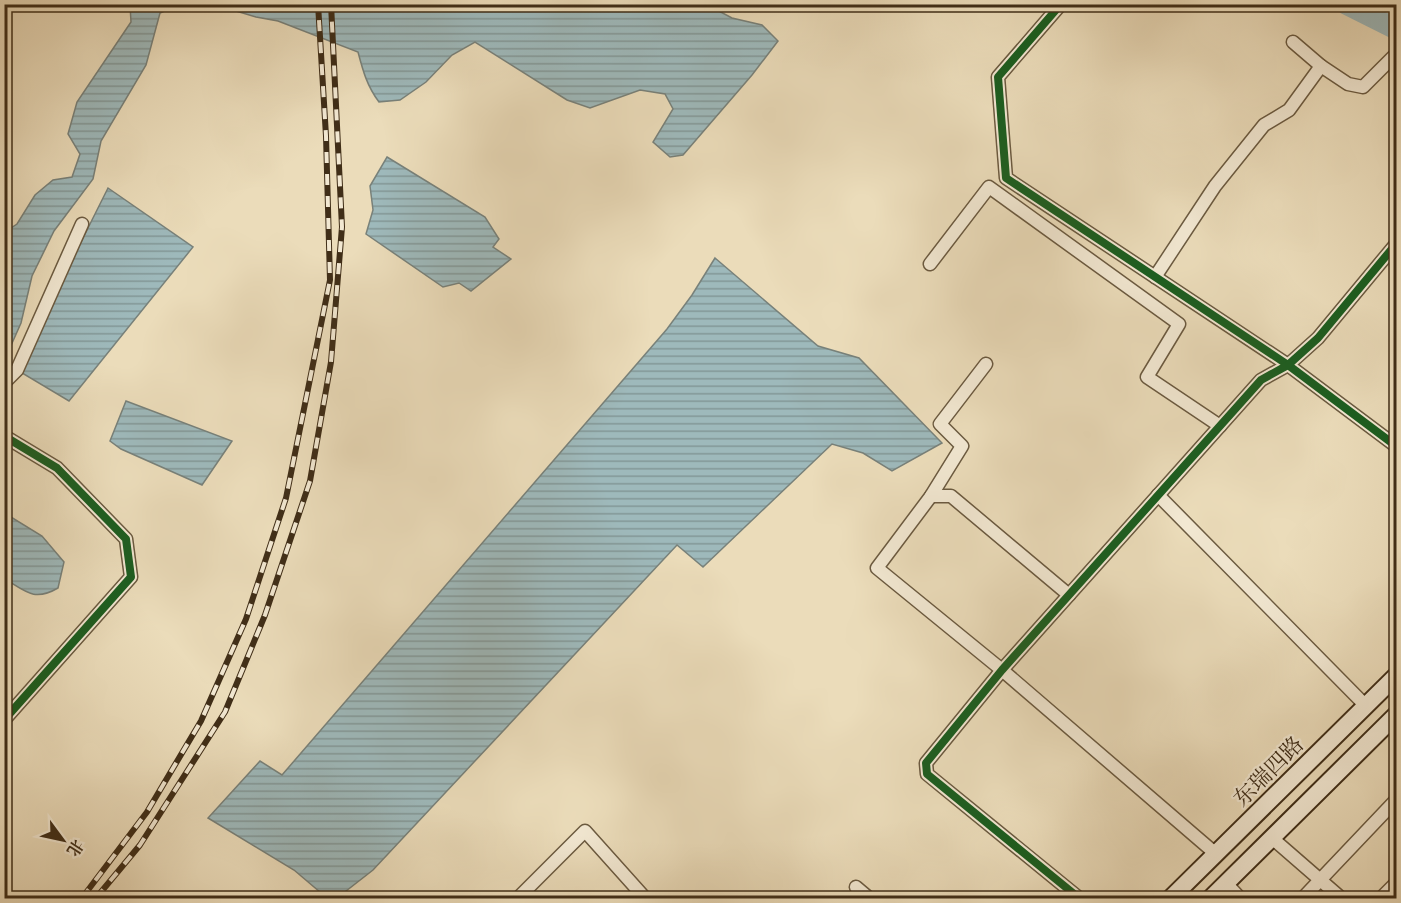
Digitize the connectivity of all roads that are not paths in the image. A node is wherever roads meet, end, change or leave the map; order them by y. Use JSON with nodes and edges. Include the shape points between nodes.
{"nodes":[{"id":1,"x":1061,"y":4,"type":"edge"},
{"id":2,"x":1293,"y":42,"type":"dead end"},
{"id":3,"x":1396,"y":59,"type":"edge"},
{"id":4,"x":1321,"y":66,"type":"junction"},
{"id":5,"x":82,"y":224,"type":"dead end"},
{"id":6,"x":1396,"y":244,"type":"edge"},
{"id":7,"x":930,"y":264,"type":"dead end"},
{"id":8,"x":1155,"y":277,"type":"junction"},
{"id":9,"x":986,"y":364,"type":"dead end"},
{"id":10,"x":1288,"y":365,"type":"junction"},
{"id":11,"x":4,"y":383,"type":"edge"},
{"id":12,"x":1220,"y":426,"type":"junction"},
{"id":13,"x":4,"y":436,"type":"edge"},
{"id":14,"x":1396,"y":446,"type":"edge"},
{"id":15,"x":1158,"y":495,"type":"junction"},
{"id":16,"x":931,"y":496,"type":"junction"},
{"id":17,"x":1069,"y":595,"type":"junction"},
{"id":18,"x":1002,"y":670,"type":"junction"},
{"id":19,"x":1396,"y":676,"type":"edge"},
{"id":20,"x":1366,"y":706,"type":"junction"},
{"id":21,"x":1396,"y":715,"type":"edge"},
{"id":22,"x":4,"y":720,"type":"edge"},
{"id":23,"x":1395,"y":805,"type":"edge"},
{"id":24,"x":1272,"y":838,"type":"junction"},
{"id":25,"x":1216,"y":854,"type":"junction"},
{"id":26,"x":1320,"y":881,"type":"junction"},
{"id":27,"x":1226,"y":883,"type":"junction"},
{"id":28,"x":1396,"y":883,"type":"edge"},
{"id":29,"x":856,"y":887,"type":"dead end"},
{"id":30,"x":519,"y":897,"type":"dead end"},
{"id":31,"x":645,"y":898,"type":"edge"},
{"id":32,"x":869,"y":898,"type":"edge"},
{"id":33,"x":1079,"y":898,"type":"edge"},
{"id":34,"x":1171,"y":898,"type":"edge"},
{"id":35,"x":1210,"y":898,"type":"edge"},
{"id":36,"x":1240,"y":898,"type":"edge"},
{"id":37,"x":1303,"y":898,"type":"edge"},
{"id":38,"x":1341,"y":898,"type":"edge"},
{"id":39,"x":1382,"y":898,"type":"edge"}],
"edges":[{"from":1,"to":8,"type":"street","via":[[998,77],[1006,178]]},
{"from":2,"to":4,"type":"street"},
{"from":3,"to":4,"type":"street","via":[[1392,57],[1363,87],[1348,84]]},
{"from":4,"to":8,"type":"street","via":[[1289,110],[1264,125],[1215,186]]},
{"from":5,"to":11,"type":"street","via":[[17,370]]},
{"from":6,"to":10,"type":"street","via":[[1318,339]]},
{"from":7,"to":12,"type":"street","via":[[989,187],[1179,324],[1147,377]]},
{"from":8,"to":10,"type":"street"},
{"from":9,"to":16,"type":"street","via":[[940,424],[962,446]]},
{"from":10,"to":12,"type":"street","via":[[1261,380]]},
{"from":10,"to":14,"type":"street"},
{"from":12,"to":15,"type":"street"},
{"from":13,"to":22,"type":"street","via":[[57,468],[126,539],[131,577]]},
{"from":15,"to":17,"type":"street"},
{"from":15,"to":20,"type":"street"},
{"from":16,"to":17,"type":"street","via":[[951,496]]},
{"from":16,"to":18,"type":"street","via":[[877,568]]},
{"from":17,"to":18,"type":"street"},
{"from":18,"to":25,"type":"street"},
{"from":18,"to":33,"type":"street","via":[[926,763],[927,774]]},
{"from":19,"to":20,"type":"main road","name":"东瑞四路"},
{"from":20,"to":25,"type":"main road","name":"东瑞四路"},
{"from":21,"to":24,"type":"main road"},
{"from":23,"to":26,"type":"street"},
{"from":24,"to":26,"type":"street"},
{"from":24,"to":27,"type":"main road"},
{"from":25,"to":34,"type":"main road","name":"东瑞四路"},
{"from":26,"to":37,"type":"street"},
{"from":26,"to":38,"type":"street"},
{"from":27,"to":35,"type":"main road"},
{"from":27,"to":36,"type":"street"},
{"from":28,"to":39,"type":"street"},
{"from":29,"to":32,"type":"street"},
{"from":30,"to":31,"type":"street","via":[[585,831]]}]}
